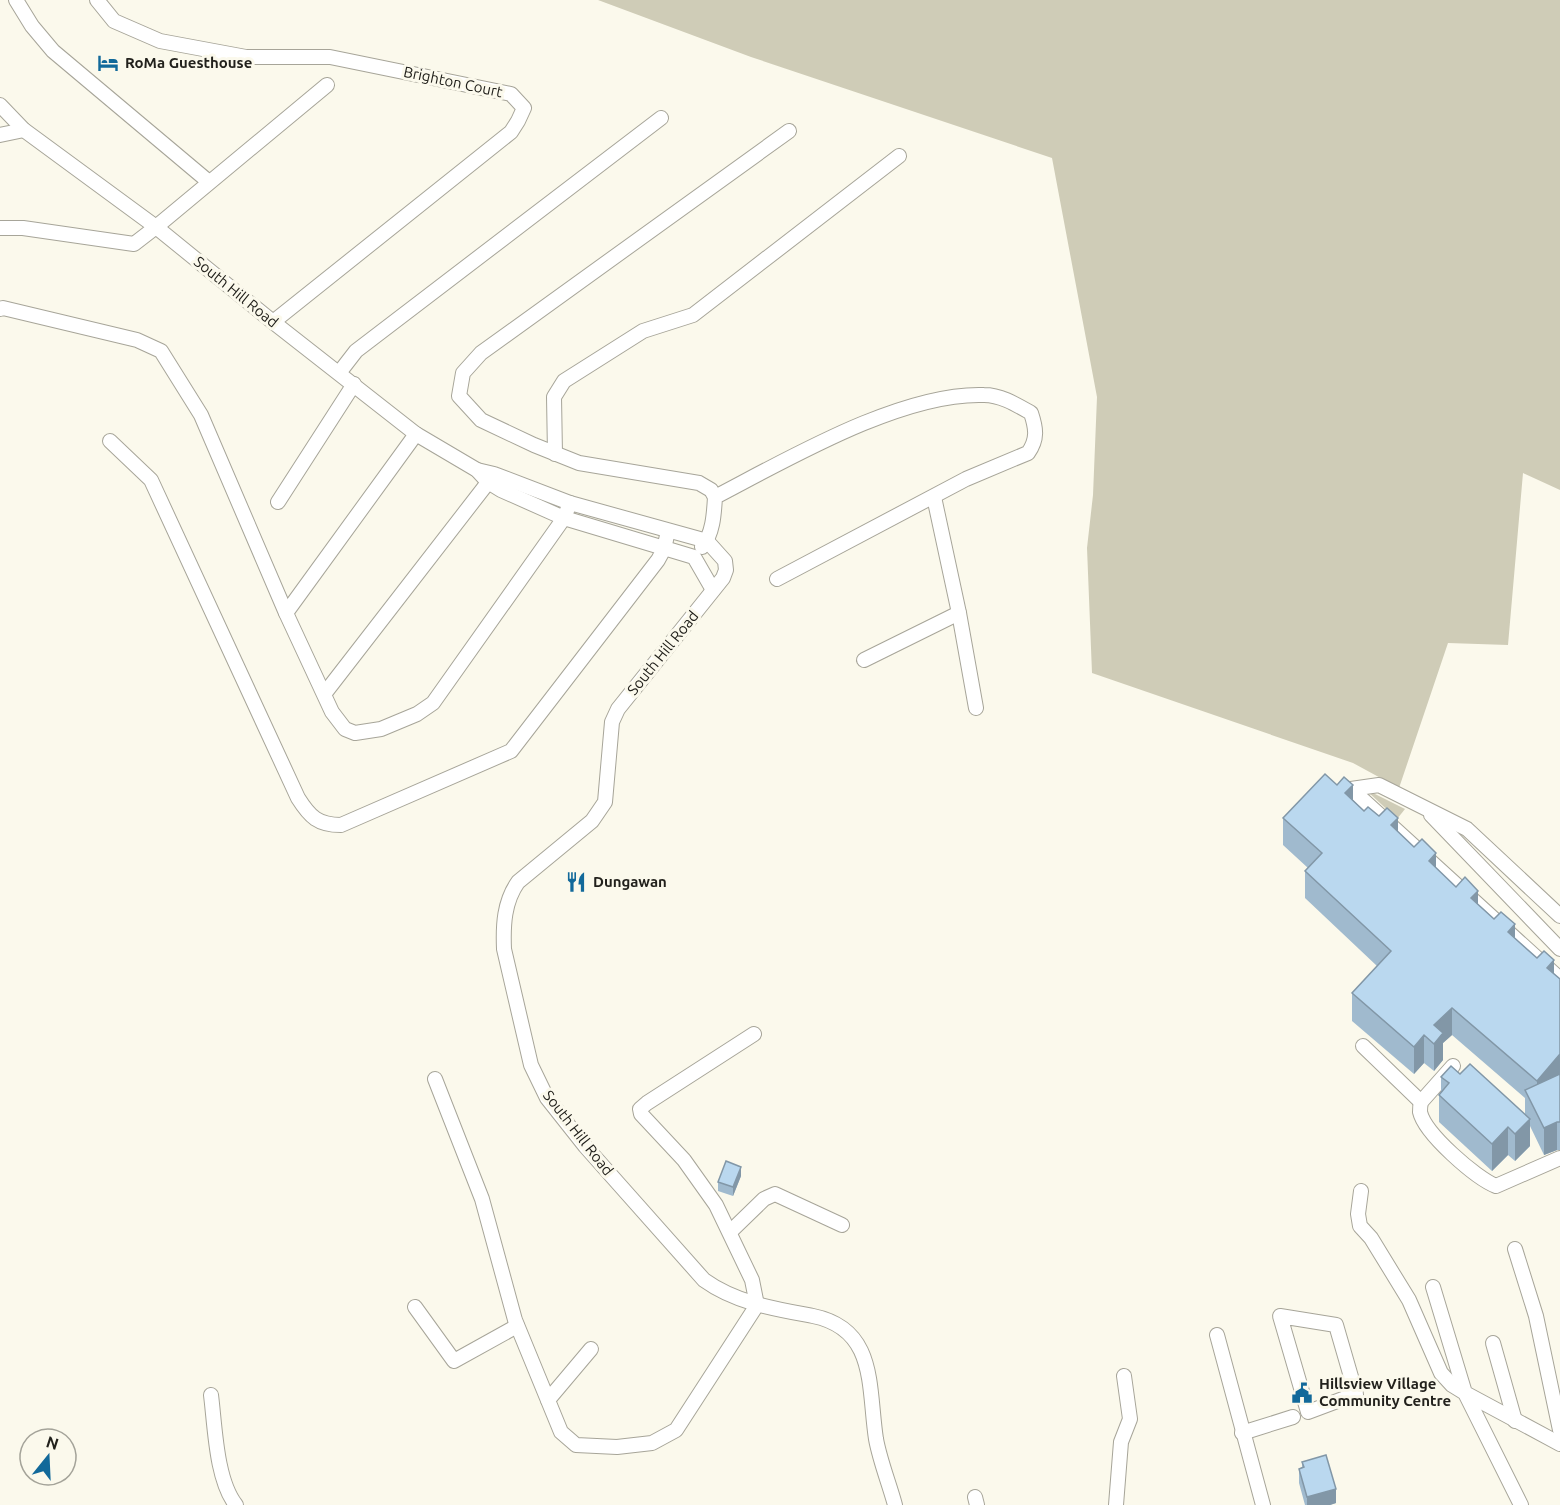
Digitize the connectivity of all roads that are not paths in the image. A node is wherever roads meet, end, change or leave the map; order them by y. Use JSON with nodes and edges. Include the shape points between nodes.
{"nodes":[{"id":1,"x":16,"y":0,"type":"edge"},
{"id":2,"x":97,"y":0,"type":"edge"},
{"id":3,"x":327,"y":85,"type":"dead end"},
{"id":4,"x":0,"y":105,"type":"edge"},
{"id":5,"x":662,"y":118,"type":"dead end"},
{"id":6,"x":24,"y":130,"type":"junction"},
{"id":7,"x":789,"y":131,"type":"dead end"},
{"id":8,"x":0,"y":135,"type":"edge"},
{"id":9,"x":899,"y":156,"type":"dead end"},
{"id":10,"x":209,"y":182,"type":"junction"},
{"id":11,"x":156,"y":227,"type":"junction"},
{"id":12,"x":0,"y":228,"type":"edge"},
{"id":13,"x":0,"y":309,"type":"edge"},
{"id":14,"x":273,"y":322,"type":"junction"},
{"id":15,"x":339,"y":373,"type":"junction"},
{"id":16,"x":354,"y":384,"type":"junction"},
{"id":17,"x":416,"y":434,"type":"junction"},
{"id":18,"x":111,"y":441,"type":"dead end"},
{"id":19,"x":555,"y":454,"type":"junction"},
{"id":20,"x":491,"y":478,"type":"junction"},
{"id":21,"x":716,"y":497,"type":"junction"},
{"id":22,"x":934,"y":497,"type":"junction"},
{"id":23,"x":278,"y":501,"type":"dead end"},
{"id":24,"x":570,"y":503,"type":"junction"},
{"id":25,"x":564,"y":518,"type":"junction"},
{"id":26,"x":668,"y":531,"type":"junction"},
{"id":27,"x":707,"y":541,"type":"junction"},
{"id":28,"x":664,"y":549,"type":"junction"},
{"id":29,"x":694,"y":558,"type":"junction"},
{"id":30,"x":777,"y":579,"type":"dead end"},
{"id":31,"x":713,"y":590,"type":"junction"},
{"id":32,"x":286,"y":613,"type":"junction"},
{"id":33,"x":959,"y":613,"type":"junction"},
{"id":34,"x":864,"y":660,"type":"dead end"},
{"id":35,"x":325,"y":693,"type":"junction"},
{"id":36,"x":975,"y":708,"type":"dead end"},
{"id":37,"x":1423,"y":807,"type":"junction"},
{"id":38,"x":1560,"y":916,"type":"edge"},
{"id":39,"x":1560,"y":949,"type":"edge"},
{"id":40,"x":1560,"y":979,"type":"edge"},
{"id":41,"x":754,"y":1034,"type":"dead end"},
{"id":42,"x":1364,"y":1046,"type":"dead end"},
{"id":43,"x":1453,"y":1066,"type":"edge"},
{"id":44,"x":435,"y":1079,"type":"dead end"},
{"id":45,"x":1420,"y":1102,"type":"junction"},
{"id":46,"x":1560,"y":1158,"type":"edge"},
{"id":47,"x":1361,"y":1191,"type":"dead end"},
{"id":48,"x":842,"y":1225,"type":"dead end"},
{"id":49,"x":730,"y":1232,"type":"junction"},
{"id":50,"x":1515,"y":1249,"type":"dead end"},
{"id":51,"x":1433,"y":1287,"type":"dead end"},
{"id":52,"x":757,"y":1305,"type":"junction"},
{"id":53,"x":415,"y":1307,"type":"dead end"},
{"id":54,"x":1280,"y":1316,"type":"joint"},
{"id":55,"x":518,"y":1326,"type":"junction"},
{"id":56,"x":1216,"y":1335,"type":"dead end"},
{"id":57,"x":1493,"y":1343,"type":"dead end"},
{"id":58,"x":591,"y":1348,"type":"dead end"},
{"id":59,"x":1124,"y":1376,"type":"dead end"},
{"id":60,"x":1465,"y":1393,"type":"junction"},
{"id":61,"x":211,"y":1395,"type":"dead end"},
{"id":62,"x":548,"y":1400,"type":"junction"},
{"id":63,"x":1293,"y":1417,"type":"dead end"},
{"id":64,"x":1515,"y":1421,"type":"junction"},
{"id":65,"x":1560,"y":1431,"type":"edge"},
{"id":66,"x":1242,"y":1433,"type":"junction"},
{"id":67,"x":1560,"y":1444,"type":"edge"},
{"id":68,"x":236,"y":1505,"type":"edge"},
{"id":69,"x":895,"y":1505,"type":"edge"},
{"id":70,"x":1116,"y":1505,"type":"edge"},
{"id":71,"x":1263,"y":1505,"type":"edge"},
{"id":72,"x":1521,"y":1505,"type":"edge"}],
"edges":[{"from":1,"to":10,"type":"street","via":[[53,51]]},
{"from":2,"to":14,"type":"street","name":"Brighton Court","via":[[114,21],[160,41],[246,57],[330,57],[511,94],[524,108],[511,132]]},
{"from":3,"to":10,"type":"street"},
{"from":4,"to":6,"type":"street","name":"South Hill Road"},
{"from":5,"to":15,"type":"street","via":[[356,351]]},
{"from":6,"to":8,"type":"street"},
{"from":6,"to":11,"type":"street","name":"South Hill Road"},
{"from":7,"to":19,"type":"street","via":[[481,353],[464,373],[459,396],[481,420]]},
{"from":9,"to":19,"type":"street","via":[[693,315],[643,331],[564,381],[554,397]]},
{"from":10,"to":11,"type":"street"},
{"from":11,"to":12,"type":"street","via":[[134,244]]},
{"from":11,"to":14,"type":"street","name":"South Hill Road"},
{"from":13,"to":32,"type":"street","via":[[137,340],[161,351],[201,415]]},
{"from":14,"to":15,"type":"street","name":"South Hill Road"},
{"from":15,"to":16,"type":"street","name":"South Hill Road"},
{"from":16,"to":17,"type":"street","name":"South Hill Road"},
{"from":16,"to":23,"type":"street"},
{"from":17,"to":20,"type":"street","name":"South Hill Road"},
{"from":17,"to":32,"type":"street"},
{"from":18,"to":28,"type":"street","via":[[151,480],[298,798],[311,816],[327,825],[341,825],[511,751]]},
{"from":19,"to":21,"type":"street","via":[[579,463],[699,483]]},
{"from":20,"to":24,"type":"street","name":"South Hill Road"},
{"from":20,"to":25,"type":"street","name":"South Hill Road","via":[[501,490]]},
{"from":20,"to":35,"type":"street"},
{"from":21,"to":22,"type":"street","via":[[795,455],[881,417],[935,400],[986,394],[1031,413],[1036,436],[1028,453]]},
{"from":21,"to":27,"type":"street"},
{"from":22,"to":30,"type":"street"},
{"from":22,"to":33,"type":"street"},
{"from":24,"to":25,"type":"street"},
{"from":24,"to":26,"type":"street","name":"South Hill Road"},
{"from":25,"to":28,"type":"street","name":"South Hill Road"},
{"from":25,"to":35,"type":"street","via":[[433,704],[381,729],[355,733],[338,721]]},
{"from":26,"to":27,"type":"street","name":"South Hill Road"},
{"from":26,"to":28,"type":"street"},
{"from":27,"to":29,"type":"street"},
{"from":27,"to":31,"type":"street","name":"South Hill Road","via":[[725,561],[723,578]]},
{"from":28,"to":29,"type":"street","name":"South Hill Road"},
{"from":29,"to":31,"type":"street"},
{"from":31,"to":52,"type":"street","name":"South Hill Road","via":[[618,709],[612,722],[600,812],[518,882],[509,899],[504,949],[531,1065],[547,1098],[705,1280]]},
{"from":32,"to":35,"type":"street"},
{"from":33,"to":34,"type":"street"},
{"from":33,"to":36,"type":"street"},
{"from":37,"to":38,"type":"street","via":[[1467,829]]},
{"from":37,"to":39,"type":"street"},
{"from":37,"to":40,"type":"street","via":[[1379,785],[1351,789]]},
{"from":41,"to":49,"type":"street","via":[[640,1109],[684,1160]]},
{"from":42,"to":45,"type":"street"},
{"from":43,"to":45,"type":"street"},
{"from":44,"to":55,"type":"street","via":[[482,1199]]},
{"from":45,"to":46,"type":"street","via":[[1420,1112],[1432,1133],[1476,1174],[1496,1186]]},
{"from":47,"to":60,"type":"street","via":[[1360,1226],[1409,1300],[1441,1373]]},
{"from":48,"to":49,"type":"street","via":[[775,1194],[764,1199]]},
{"from":49,"to":52,"type":"street","via":[[752,1280]]},
{"from":50,"to":65,"type":"street","via":[[1536,1316]]},
{"from":51,"to":60,"type":"street"},
{"from":52,"to":62,"type":"street","via":[[676,1430],[652,1443],[617,1447],[576,1445],[561,1432]]},
{"from":52,"to":69,"type":"street","name":"South Hill Road","via":[[828,1319],[851,1334],[864,1356],[877,1440]]},
{"from":53,"to":55,"type":"street","via":[[454,1361]]},
{"from":54,"to":54,"type":"street","via":[[1336,1325],[1356,1394],[1308,1412]]},
{"from":55,"to":62,"type":"street"},
{"from":56,"to":66,"type":"street"},
{"from":57,"to":64,"type":"street"},
{"from":58,"to":62,"type":"street"},
{"from":59,"to":70,"type":"street","via":[[1130,1419],[1121,1442]]},
{"from":60,"to":64,"type":"street"},
{"from":60,"to":72,"type":"street"},
{"from":61,"to":68,"type":"street","via":[[221,1471]]},
{"from":63,"to":66,"type":"street"},
{"from":64,"to":67,"type":"street"},
{"from":66,"to":71,"type":"street"}]}
